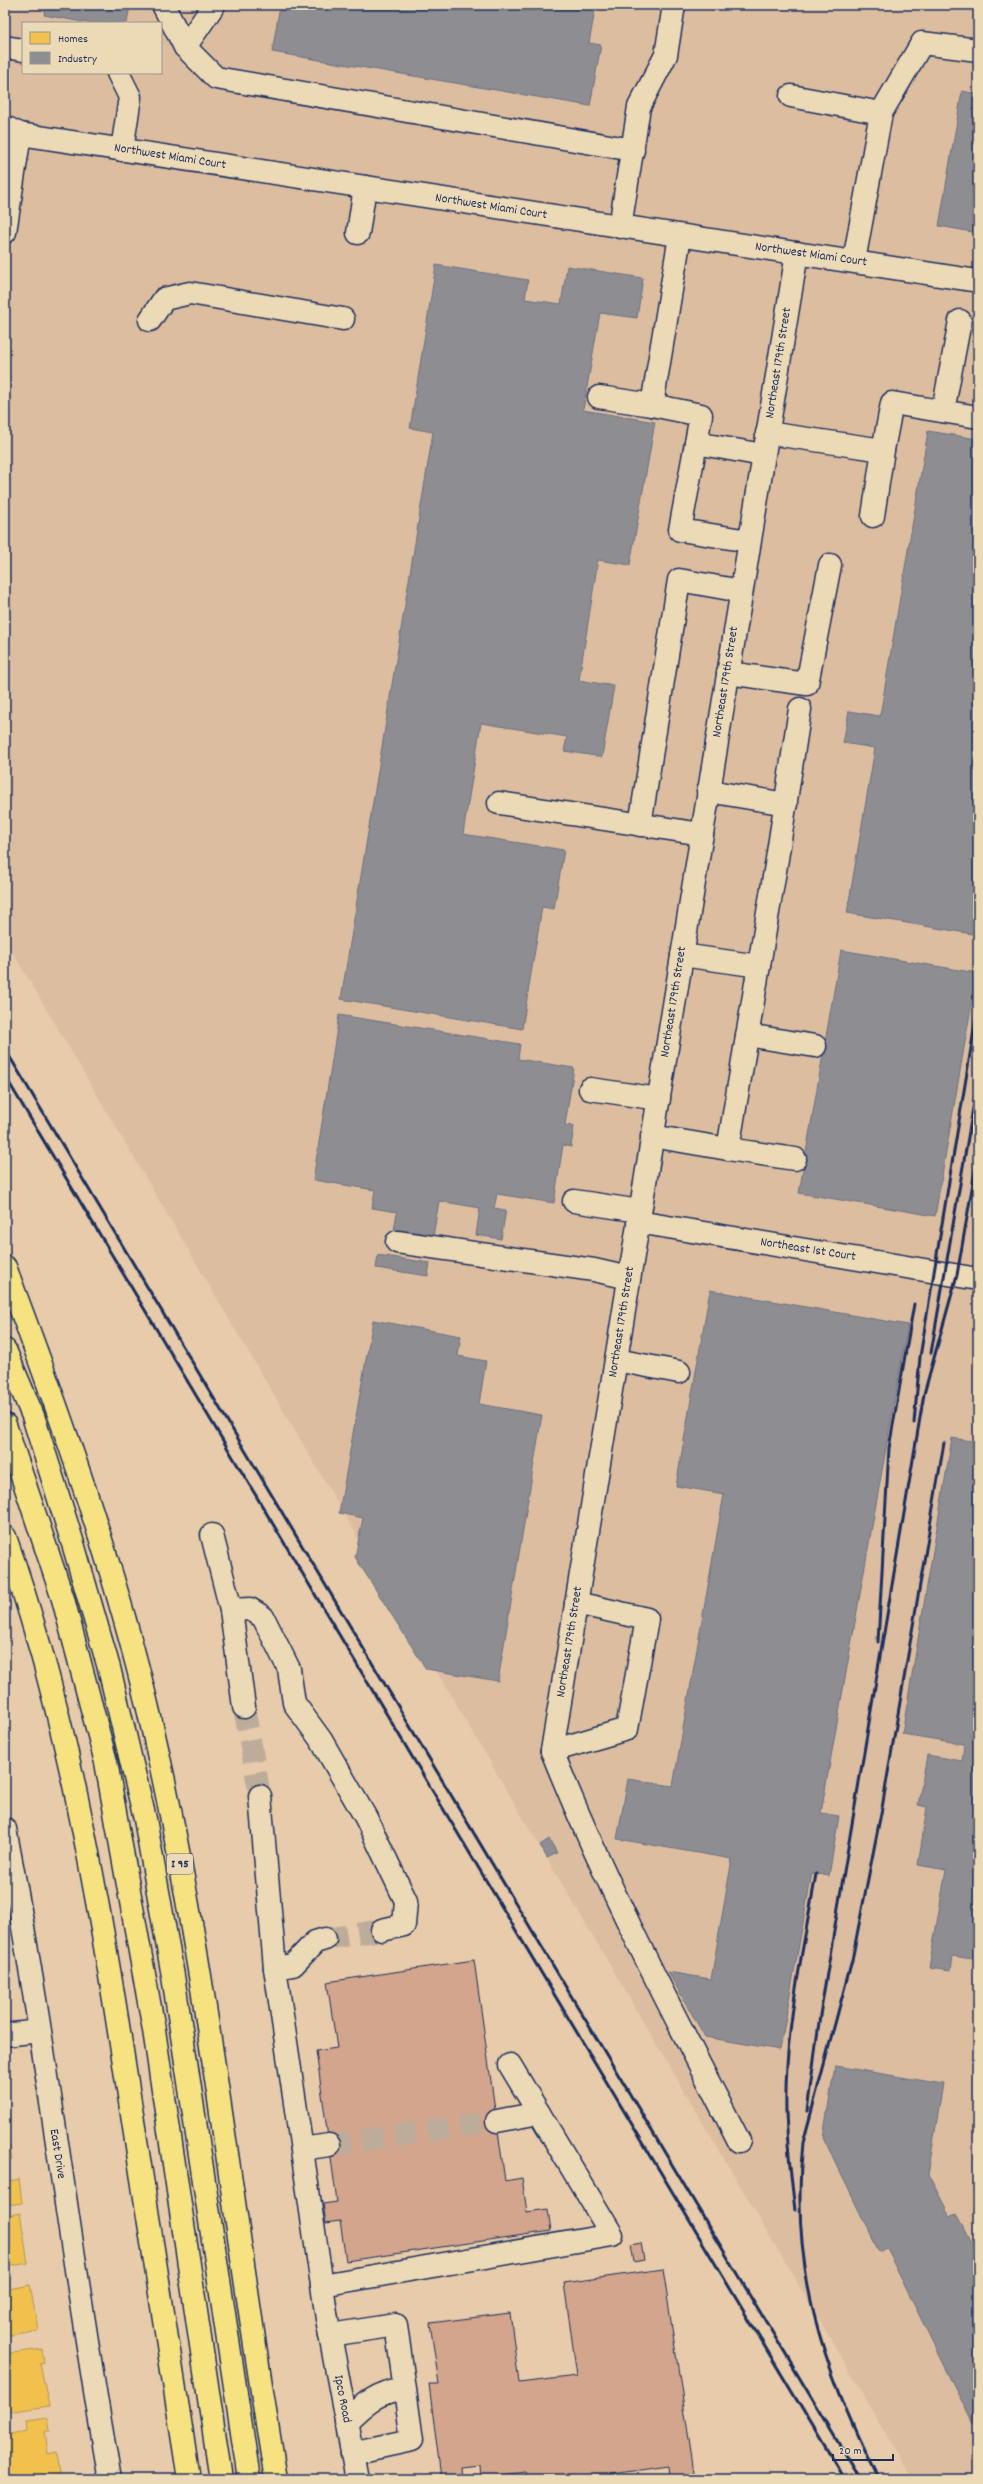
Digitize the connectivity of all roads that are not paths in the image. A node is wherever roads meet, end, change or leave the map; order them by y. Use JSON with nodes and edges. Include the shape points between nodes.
{"nodes":[{"id":1,"x":163,"y":5,"type":"edge"},
{"id":2,"x":214,"y":5,"type":"edge"},
{"id":3,"x":674,"y":5,"type":"edge"},
{"id":4,"x":5,"y":47,"type":"edge"},
{"id":5,"x":185,"y":47,"type":"junction"},
{"id":6,"x":22,"y":50,"type":"edge"},
{"id":7,"x":978,"y":50,"type":"edge"},
{"id":8,"x":118,"y":74,"type":"edge"},
{"id":9,"x":791,"y":96,"type":"dead end"},
{"id":10,"x":881,"y":113,"type":"junction"},
{"id":11,"x":13,"y":131,"type":"edge"},
{"id":12,"x":122,"y":150,"type":"junction"},
{"id":13,"x":632,"y":150,"type":"junction"},
{"id":14,"x":365,"y":187,"type":"junction"},
{"id":15,"x":620,"y":227,"type":"junction"},
{"id":16,"x":5,"y":232,"type":"edge"},
{"id":17,"x":358,"y":233,"type":"dead end"},
{"id":18,"x":680,"y":236,"type":"junction"},
{"id":19,"x":797,"y":253,"type":"junction"},
{"id":20,"x":854,"y":261,"type":"junction"},
{"id":21,"x":978,"y":281,"type":"edge"},
{"id":22,"x":343,"y":319,"type":"dead end"},
{"id":23,"x":150,"y":320,"type":"dead end"},
{"id":24,"x":960,"y":321,"type":"dead end"},
{"id":25,"x":599,"y":396,"type":"dead end"},
{"id":26,"x":652,"y":405,"type":"junction"},
{"id":27,"x":943,"y":411,"type":"junction"},
{"id":28,"x":978,"y":417,"type":"edge"},
{"id":29,"x":767,"y":433,"type":"junction"},
{"id":30,"x":696,"y":443,"type":"junction"},
{"id":31,"x":884,"y":450,"type":"junction"},
{"id":32,"x":763,"y":455,"type":"junction"},
{"id":33,"x":873,"y":516,"type":"dead end"},
{"id":34,"x":749,"y":541,"type":"junction"},
{"id":35,"x":830,"y":565,"type":"dead end"},
{"id":36,"x":741,"y":591,"type":"junction"},
{"id":37,"x":728,"y":673,"type":"junction"},
{"id":38,"x":800,"y":710,"type":"dead end"},
{"id":39,"x":708,"y":791,"type":"junction"},
{"id":40,"x":499,"y":804,"type":"dead end"},
{"id":41,"x":786,"y":804,"type":"junction"},
{"id":42,"x":640,"y":825,"type":"junction"},
{"id":43,"x":702,"y":834,"type":"junction"},
{"id":44,"x":682,"y":954,"type":"junction"},
{"id":45,"x":758,"y":966,"type":"junction"},
{"id":46,"x":747,"y":1035,"type":"junction"},
{"id":47,"x":815,"y":1046,"type":"dead end"},
{"id":48,"x":590,"y":1089,"type":"dead end"},
{"id":49,"x":658,"y":1098,"type":"junction"},
{"id":50,"x":652,"y":1136,"type":"junction"},
{"id":51,"x":728,"y":1149,"type":"junction"},
{"id":52,"x":795,"y":1159,"type":"dead end"},
{"id":53,"x":574,"y":1201,"type":"dead end"},
{"id":54,"x":639,"y":1217,"type":"junction"},
{"id":55,"x":397,"y":1242,"type":"dead end"},
{"id":56,"x":5,"y":1267,"type":"edge"},
{"id":57,"x":629,"y":1278,"type":"junction"},
{"id":58,"x":978,"y":1279,"type":"edge"},
{"id":59,"x":5,"y":1350,"type":"edge"},
{"id":60,"x":616,"y":1360,"type":"junction"},
{"id":61,"x":679,"y":1372,"type":"dead end"},
{"id":62,"x":5,"y":1425,"type":"edge"},
{"id":63,"x":212,"y":1535,"type":"dead end"},
{"id":64,"x":5,"y":1537,"type":"edge"},
{"id":65,"x":576,"y":1603,"type":"junction"},
{"id":66,"x":231,"y":1610,"type":"junction"},
{"id":67,"x":244,"y":1707,"type":"tunnel mouth"},
{"id":68,"x":552,"y":1751,"type":"junction"},
{"id":69,"x":260,"y":1796,"type":"tunnel mouth"},
{"id":70,"x":5,"y":1829,"type":"edge"},
{"id":71,"x":382,"y":1930,"type":"tunnel mouth"},
{"id":72,"x":325,"y":1939,"type":"tunnel mouth"},
{"id":73,"x":275,"y":1968,"type":"junction"},
{"id":74,"x":39,"y":2031,"type":"junction"},
{"id":75,"x":5,"y":2035,"type":"edge"},
{"id":76,"x":510,"y":2065,"type":"dead end"},
{"id":77,"x":539,"y":2113,"type":"junction"},
{"id":78,"x":497,"y":2121,"type":"tunnel mouth"},
{"id":79,"x":740,"y":2141,"type":"dead end"},
{"id":80,"x":329,"y":2146,"type":"tunnel mouth"},
{"id":81,"x":302,"y":2149,"type":"junction"},
{"id":82,"x":322,"y":2284,"type":"junction"},
{"id":83,"x":328,"y":2327,"type":"junction"},
{"id":84,"x":404,"y":2388,"type":"junction"},
{"id":85,"x":346,"y":2422,"type":"junction"},
{"id":86,"x":352,"y":2453,"type":"junction"},
{"id":87,"x":110,"y":2479,"type":"edge"},
{"id":88,"x":189,"y":2479,"type":"edge"},
{"id":89,"x":221,"y":2479,"type":"edge"},
{"id":90,"x":248,"y":2479,"type":"edge"},
{"id":91,"x":276,"y":2479,"type":"edge"},
{"id":92,"x":357,"y":2479,"type":"edge"}],
"edges":[{"from":1,"to":5,"type":"street"},
{"from":2,"to":5,"type":"street"},
{"from":3,"to":13,"type":"street","via":[[666,54],[639,107]]},
{"from":4,"to":6,"type":"street"},
{"from":5,"to":13,"type":"street","via":[[216,78]]},
{"from":7,"to":10,"type":"street","via":[[922,42]]},
{"from":8,"to":12,"type":"street","via":[[130,97]]},
{"from":9,"to":10,"type":"street"},
{"from":10,"to":20,"type":"street"},
{"from":11,"to":12,"type":"street","name":"Northwest Miami Court"},
{"from":11,"to":16,"type":"street"},
{"from":12,"to":14,"type":"street","name":"Northwest Miami Court"},
{"from":13,"to":15,"type":"street"},
{"from":14,"to":15,"type":"street","name":"Northwest Miami Court"},
{"from":14,"to":17,"type":"street"},
{"from":15,"to":18,"type":"street","name":"Northwest Miami Court"},
{"from":18,"to":19,"type":"street","name":"Northwest Miami Court"},
{"from":18,"to":26,"type":"street"},
{"from":19,"to":20,"type":"street","name":"Northwest Miami Court"},
{"from":19,"to":29,"type":"street","name":"Northeast 179th Street"},
{"from":20,"to":21,"type":"street","name":"Northwest Miami Court"},
{"from":22,"to":23,"type":"street","via":[[190,293],[164,299]]},
{"from":24,"to":27,"type":"street"},
{"from":25,"to":26,"type":"street"},
{"from":26,"to":30,"type":"street","via":[[701,415]]},
{"from":27,"to":28,"type":"street"},
{"from":27,"to":31,"type":"street","via":[[892,403]]},
{"from":29,"to":31,"type":"street"},
{"from":29,"to":32,"type":"street","name":"Northeast 179th Street"},
{"from":30,"to":32,"type":"street"},
{"from":30,"to":34,"type":"street","via":[[680,530]]},
{"from":31,"to":33,"type":"street"},
{"from":32,"to":34,"type":"street","name":"Northeast 179th Street"},
{"from":34,"to":36,"type":"street","name":"Northeast 179th Street"},
{"from":35,"to":37,"type":"street","via":[[807,684]]},
{"from":36,"to":37,"type":"street","name":"Northeast 179th Street"},
{"from":36,"to":42,"type":"street","via":[[678,580]]},
{"from":37,"to":39,"type":"street","name":"Northeast 179th Street"},
{"from":38,"to":41,"type":"street"},
{"from":39,"to":41,"type":"street"},
{"from":39,"to":43,"type":"street","name":"Northeast 179th Street"},
{"from":40,"to":42,"type":"street"},
{"from":41,"to":45,"type":"street"},
{"from":42,"to":43,"type":"street"},
{"from":43,"to":44,"type":"street","name":"Northeast 179th Street"},
{"from":44,"to":45,"type":"street"},
{"from":44,"to":49,"type":"street","name":"Northeast 179th Street"},
{"from":45,"to":46,"type":"street"},
{"from":46,"to":47,"type":"street"},
{"from":46,"to":51,"type":"street"},
{"from":48,"to":49,"type":"street"},
{"from":49,"to":50,"type":"street","name":"Northeast 179th Street"},
{"from":50,"to":51,"type":"street"},
{"from":50,"to":54,"type":"street","name":"Northeast 179th Street"},
{"from":51,"to":52,"type":"street"},
{"from":53,"to":54,"type":"street","name":"Northeast 1st Court"},
{"from":54,"to":57,"type":"street","name":"Northeast 179th Street"},
{"from":54,"to":58,"type":"street","name":"Northeast 1st Court"},
{"from":55,"to":57,"type":"street","via":[[594,1270]]},
{"from":56,"to":91,"type":"highway","number":"I 95","via":[[81,1474],[129,1633],[149,1714],[173,1825],[200,1977]]},
{"from":57,"to":60,"type":"street","name":"Northeast 179th Street"},
{"from":59,"to":90,"type":"highway","via":[[33,1416],[74,1546],[109,1668],[145,1819],[175,1992]]},
{"from":60,"to":61,"type":"street"},
{"from":60,"to":65,"type":"street","name":"Northeast 179th Street"},
{"from":62,"to":89,"type":"highway","via":[[64,1599],[106,1762],[154,2030]]},
{"from":63,"to":66,"type":"street"},
{"from":64,"to":88,"type":"highway","via":[[51,1684],[95,1881]]},
{"from":65,"to":68,"type":"street","name":"Northeast 179th Street"},
{"from":65,"to":68,"type":"street","via":[[647,1619],[627,1729]]},
{"from":66,"to":67,"type":"street"},
{"from":66,"to":71,"type":"street","via":[[250,1609],[264,1617],[289,1668],[294,1703],[321,1740],[366,1818],[406,1901],[404,1925]]},
{"from":68,"to":79,"type":"street","via":[[580,1822],[641,1952]]},
{"from":69,"to":73,"type":"street","name":"Ipco Road"},
{"from":70,"to":74,"type":"street","name":"East Drive"},
{"from":72,"to":73,"type":"street","via":[[315,1942],[293,1965]]},
{"from":73,"to":81,"type":"street","name":"Ipco Road"},
{"from":74,"to":75,"type":"street"},
{"from":74,"to":87,"type":"street","name":"East Drive","via":[[88,2361]]},
{"from":76,"to":77,"type":"street"},
{"from":77,"to":78,"type":"street"},
{"from":77,"to":82,"type":"street","via":[[612,2235]]},
{"from":80,"to":81,"type":"street"},
{"from":81,"to":82,"type":"street","name":"Ipco Road"},
{"from":82,"to":83,"type":"street","name":"Ipco Road"},
{"from":83,"to":84,"type":"street","via":[[396,2325]]},
{"from":83,"to":85,"type":"street","name":"Ipco Road"},
{"from":84,"to":85,"type":"street","via":[[384,2392],[364,2403]]},
{"from":84,"to":86,"type":"street","via":[[412,2440]]},
{"from":85,"to":86,"type":"street","name":"Ipco Road"},
{"from":86,"to":92,"type":"street","name":"Ipco Road"}]}
